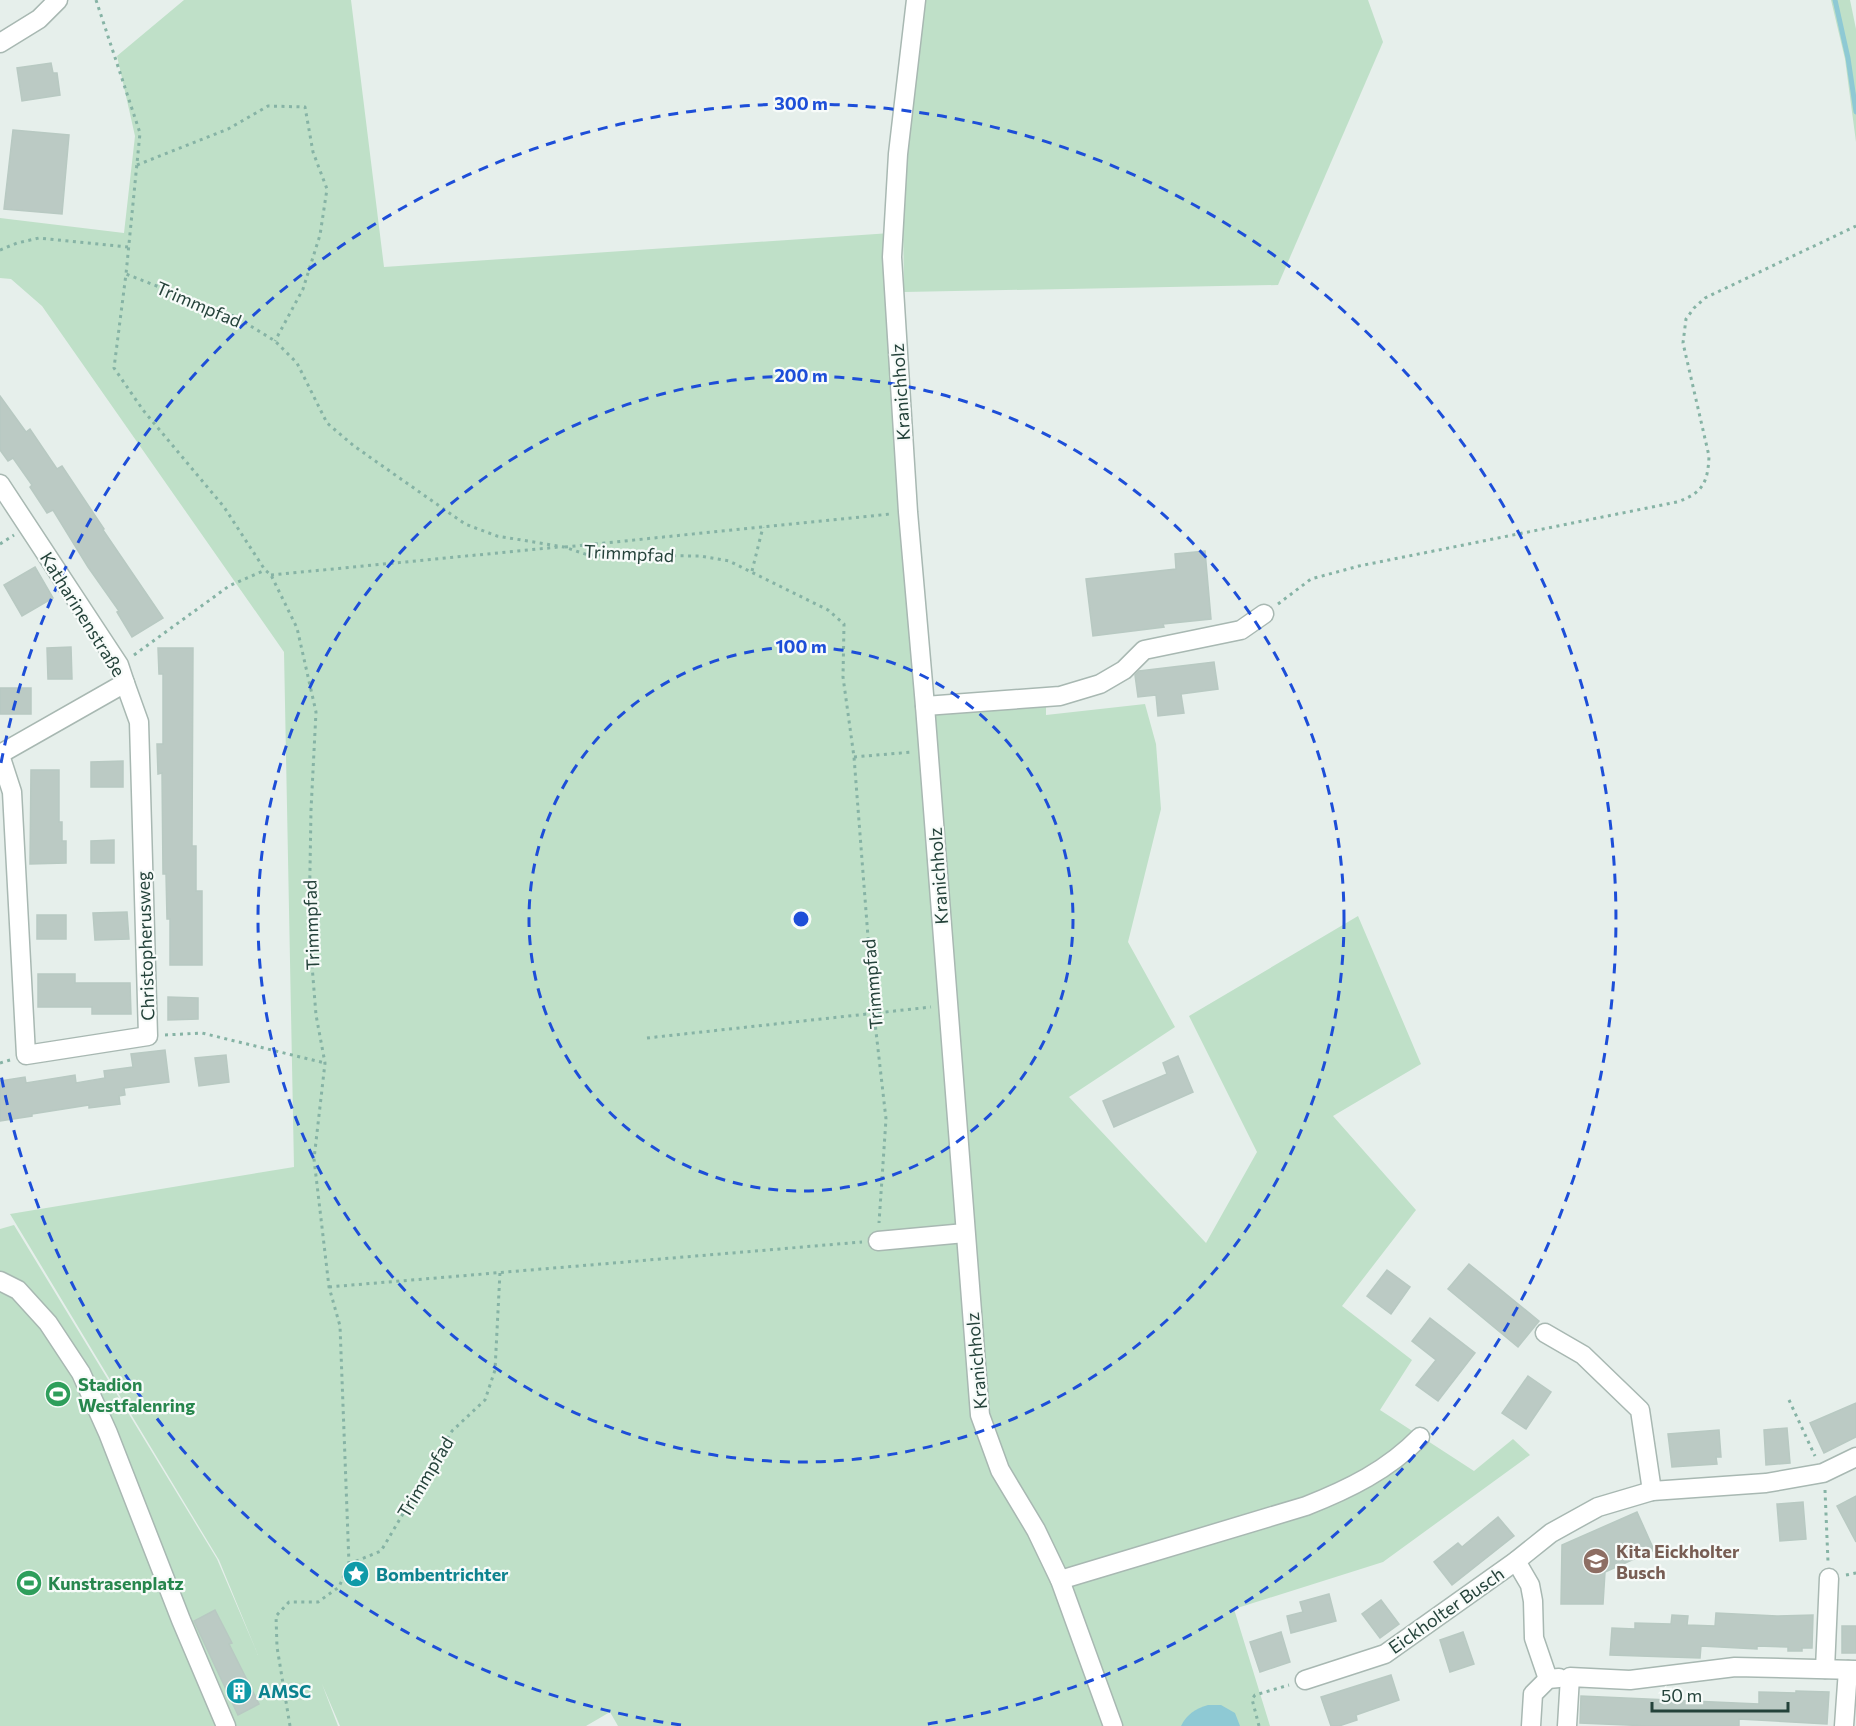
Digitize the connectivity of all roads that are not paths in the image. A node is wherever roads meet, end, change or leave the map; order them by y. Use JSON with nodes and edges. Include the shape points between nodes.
{"nodes":[{"id":1,"x":58,"y":0,"type":"edge"},
{"id":2,"x":916,"y":0,"type":"edge"},
{"id":3,"x":0,"y":43,"type":"edge"},
{"id":4,"x":0,"y":484,"type":"edge"},
{"id":5,"x":1264,"y":614,"type":"road end"},
{"id":6,"x":125,"y":683,"type":"junction"},
{"id":7,"x":925,"y":706,"type":"junction"},
{"id":8,"x":0,"y":754,"type":"edge"},
{"id":9,"x":965,"y":1233,"type":"junction"},
{"id":10,"x":878,"y":1241,"type":"road end"},
{"id":11,"x":0,"y":1281,"type":"edge"},
{"id":12,"x":1545,"y":1334,"type":"dead end"},
{"id":13,"x":1420,"y":1437,"type":"dead end"},
{"id":14,"x":1856,"y":1457,"type":"edge"},
{"id":15,"x":1652,"y":1491,"type":"junction"},
{"id":16,"x":1516,"y":1561,"type":"junction"},
{"id":17,"x":1829,"y":1578,"type":"road end"},
{"id":18,"x":1060,"y":1580,"type":"junction"},
{"id":19,"x":1825,"y":1669,"type":"junction"},
{"id":20,"x":1852,"y":1670,"type":"edge"},
{"id":21,"x":1570,"y":1677,"type":"junction"},
{"id":22,"x":1548,"y":1679,"type":"junction"},
{"id":23,"x":1305,"y":1680,"type":"road end"},
{"id":24,"x":226,"y":1726,"type":"edge"},
{"id":25,"x":1113,"y":1726,"type":"edge"},
{"id":26,"x":1531,"y":1726,"type":"edge"},
{"id":27,"x":1567,"y":1726,"type":"edge"},
{"id":28,"x":1844,"y":1726,"type":"edge"}],
"edges":[{"from":1,"to":3,"type":"street","via":[[39,19]]},
{"from":2,"to":7,"type":"street","name":"Kranichholz","via":[[898,154],[891,257]]},
{"from":4,"to":6,"type":"street","name":"Katharinenstraße","via":[[119,665]]},
{"from":5,"to":7,"type":"street","via":[[1241,630],[1144,650],[1124,670],[1081,691]]},
{"from":6,"to":8,"type":"street","name":"Katharinenstraße"},
{"from":6,"to":8,"type":"street","name":"Christopherusweg","via":[[139,722],[148,1036],[26,1055],[12,792]]},
{"from":7,"to":9,"type":"street","name":"Kranichholz"},
{"from":9,"to":10,"type":"street"},
{"from":9,"to":18,"type":"street","name":"Kranichholz","via":[[980,1415],[1000,1470]]},
{"from":11,"to":24,"type":"street","via":[[18,1290],[48,1323],[81,1373]]},
{"from":12,"to":15,"type":"street","via":[[1583,1355],[1640,1410]]},
{"from":13,"to":18,"type":"street","via":[[1404,1454],[1341,1493]]},
{"from":14,"to":15,"type":"street","name":"Eickholter Busch","via":[[1824,1473],[1766,1483]]},
{"from":15,"to":16,"type":"street","name":"Eickholter Busch","via":[[1598,1507],[1551,1533]]},
{"from":16,"to":22,"type":"street","name":"Eickholter Busch","via":[[1530,1585],[1534,1638]]},
{"from":16,"to":23,"type":"street","name":"Eickholter Busch","via":[[1385,1654]]},
{"from":17,"to":19,"type":"street"},
{"from":18,"to":25,"type":"street","name":"Kranichholz"},
{"from":19,"to":20,"type":"street"},
{"from":19,"to":21,"type":"street","via":[[1735,1667],[1630,1680]]},
{"from":20,"to":28,"type":"street"},
{"from":21,"to":22,"type":"street"},
{"from":21,"to":27,"type":"street"},
{"from":22,"to":26,"type":"street","via":[[1533,1694]]}]}
